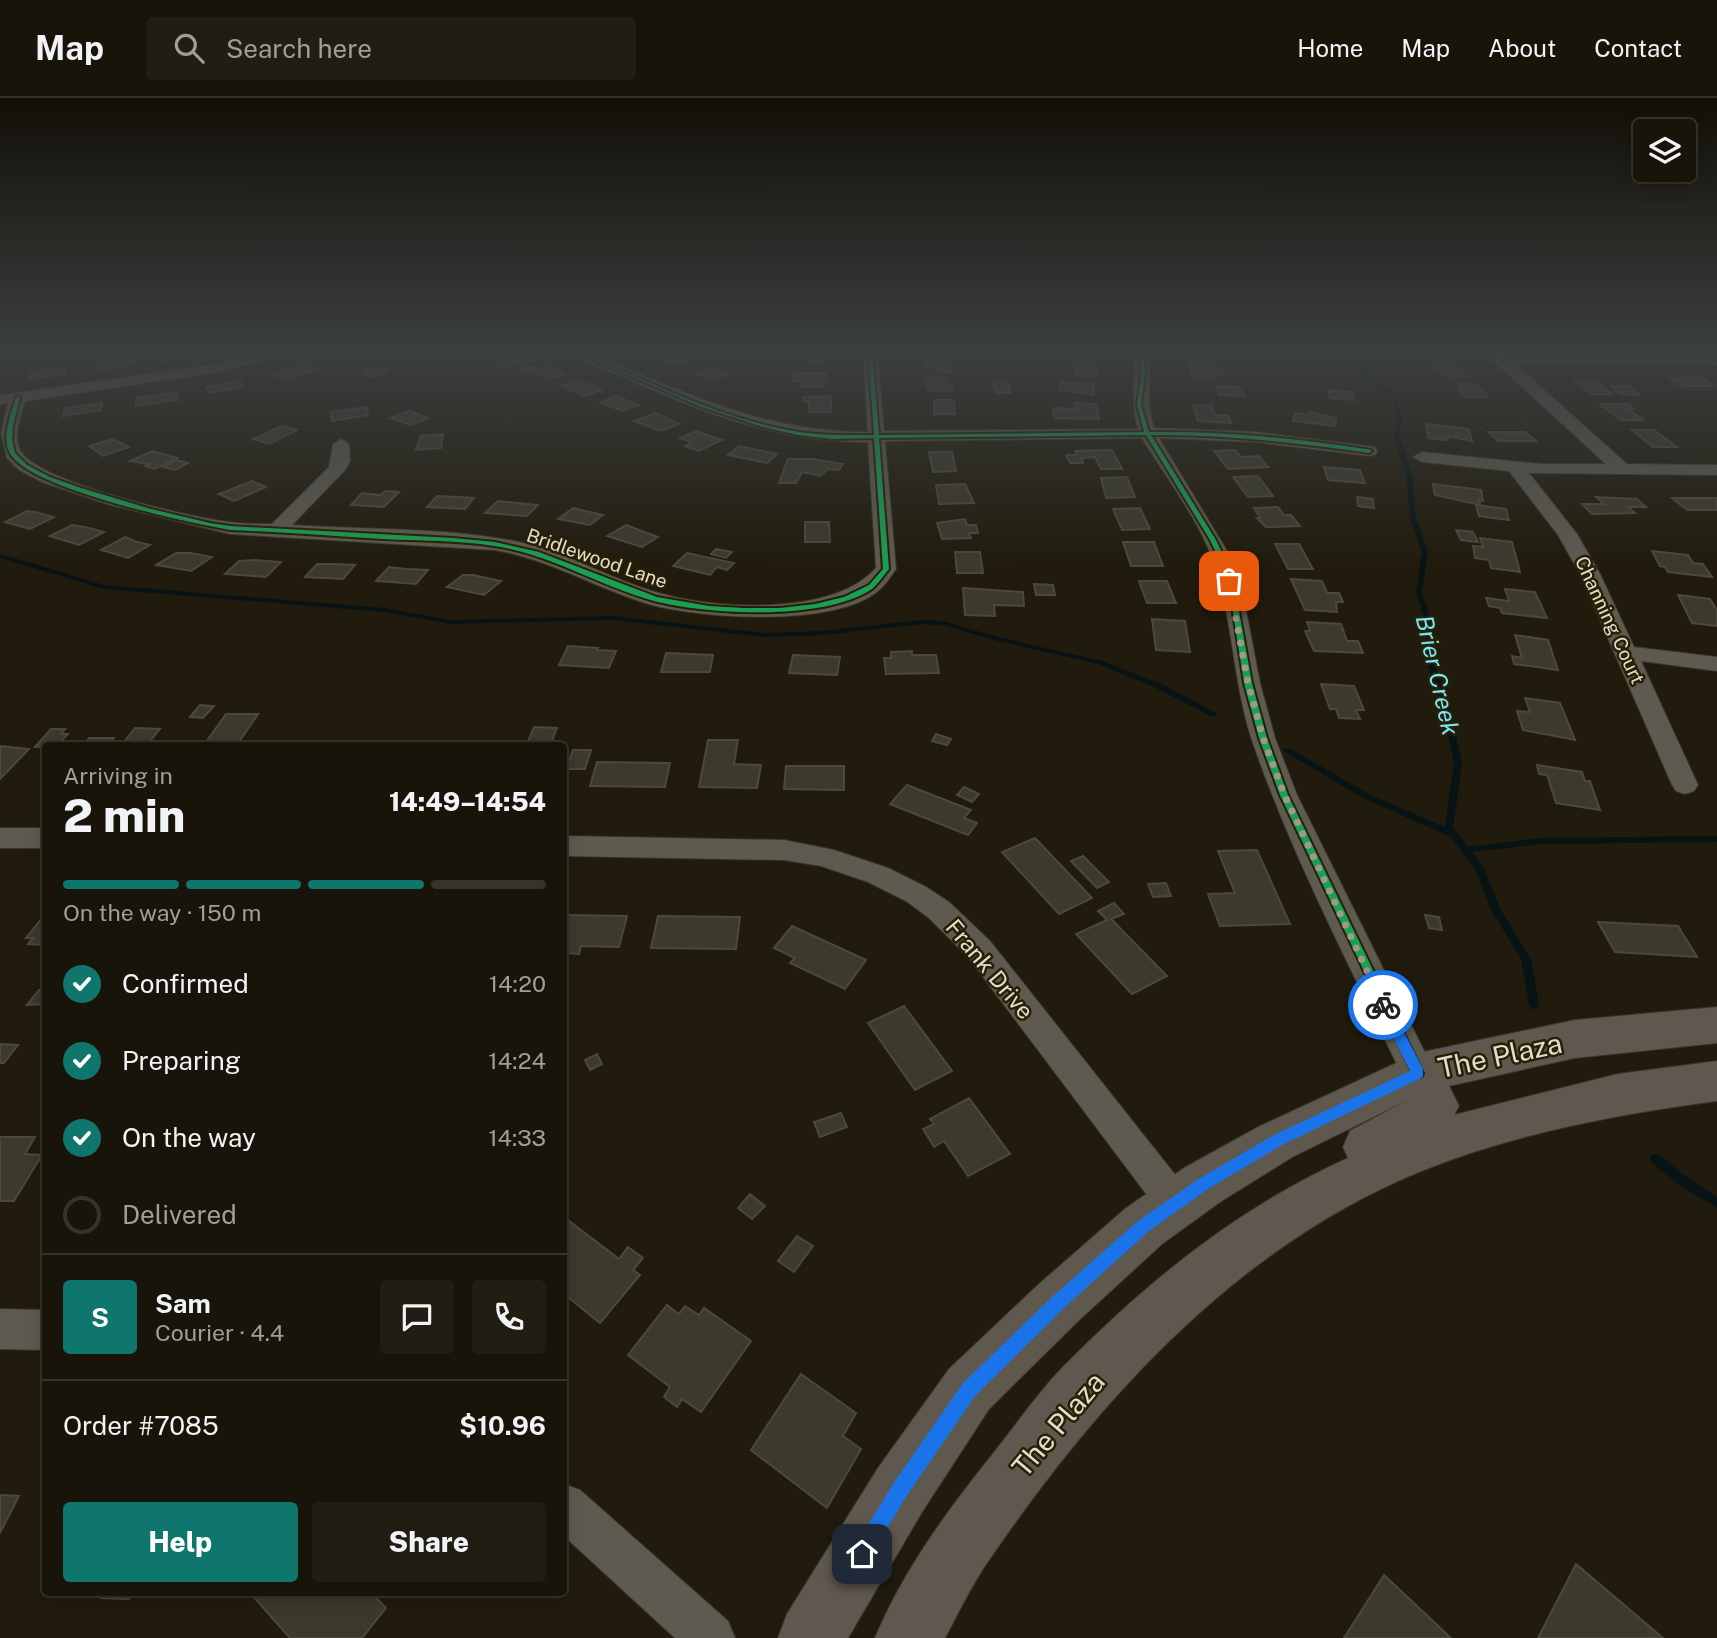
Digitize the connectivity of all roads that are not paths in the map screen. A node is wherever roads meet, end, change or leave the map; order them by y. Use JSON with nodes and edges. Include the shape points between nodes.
{"nodes":[{"id":1,"x":8,"y":423,"type":"edge"},
{"id":2,"x":750,"y":423,"type":"edge"},
{"id":3,"x":876,"y":423,"type":"edge"},
{"id":4,"x":1144,"y":423,"type":"edge"},
{"id":5,"x":1571,"y":423,"type":"edge"},
{"id":6,"x":1147,"y":433,"type":"junction"},
{"id":7,"x":877,"y":436,"type":"junction"},
{"id":8,"x":341,"y":444,"type":"dead end"},
{"id":9,"x":1369,"y":451,"type":"dead end"},
{"id":10,"x":1422,"y":457,"type":"dead end"},
{"id":11,"x":1515,"y":467,"type":"junction"},
{"id":12,"x":1623,"y":470,"type":"junction"},
{"id":13,"x":1717,"y":470,"type":"edge"},
{"id":14,"x":277,"y":530,"type":"junction"},
{"id":15,"x":1626,"y":653,"type":"junction"},
{"id":16,"x":1717,"y":664,"type":"edge"},
{"id":17,"x":1685,"y":785,"type":"dead end"},
{"id":18,"x":0,"y":838,"type":"edge"},
{"id":19,"x":42,"y":838,"type":"edge"},
{"id":20,"x":567,"y":846,"type":"edge"},
{"id":21,"x":1717,"y":1025,"type":"edge"},
{"id":22,"x":1418,"y":1073,"type":"junction"},
{"id":23,"x":1717,"y":1081,"type":"edge"},
{"id":24,"x":1334,"y":1189,"type":"junction"},
{"id":25,"x":1175,"y":1203,"type":"junction"},
{"id":26,"x":0,"y":1329,"type":"edge"},
{"id":27,"x":42,"y":1330,"type":"edge"},
{"id":28,"x":567,"y":1509,"type":"edge"},
{"id":29,"x":711,"y":1638,"type":"edge"},
{"id":30,"x":811,"y":1638,"type":"edge"},
{"id":31,"x":908,"y":1638,"type":"edge"}],
"edges":[{"from":1,"to":14,"type":"street","name":"Bridlewood Lane","via":[[14,457],[41,477],[196,521]]},
{"from":2,"to":7,"type":"street","via":[[813,436]]},
{"from":3,"to":7,"type":"street","name":"Bridlewood Lane"},
{"from":4,"to":6,"type":"street"},
{"from":5,"to":12,"type":"street"},
{"from":6,"to":7,"type":"street"},
{"from":6,"to":9,"type":"street","via":[[1228,434]]},
{"from":6,"to":22,"type":"street","via":[[1223,561],[1248,683],[1272,761]]},
{"from":7,"to":14,"type":"street","name":"Bridlewood Lane","via":[[886,569],[870,587],[809,608],[741,608],[659,600],[552,557],[495,544]]},
{"from":8,"to":14,"type":"street","via":[[337,469]]},
{"from":10,"to":11,"type":"street"},
{"from":11,"to":12,"type":"street"},
{"from":11,"to":15,"type":"street","name":"Channing Court","via":[[1567,534]]},
{"from":12,"to":13,"type":"street"},
{"from":15,"to":16,"type":"street"},
{"from":15,"to":17,"type":"street","name":"Channing Court"},
{"from":18,"to":19,"type":"street"},
{"from":20,"to":25,"type":"street","name":"Frank Drive","via":[[784,850],[878,874],[916,894],[979,949]]},
{"from":21,"to":22,"type":"main road","name":"The Plaza","via":[[1575,1039]]},
{"from":22,"to":24,"type":"main road","via":[[1435,1106],[1430,1114],[1343,1158],[1336,1168]]},
{"from":22,"to":25,"type":"main road","name":"The Plaza","via":[[1277,1140]]},
{"from":23,"to":24,"type":"main road","name":"The Plaza","via":[[1618,1094],[1543,1111],[1405,1155]]},
{"from":24,"to":31,"type":"main road","name":"The Plaza","via":[[1250,1240],[1194,1281],[1081,1390],[965,1539]]},
{"from":25,"to":30,"type":"main road","name":"The Plaza","via":[[1058,1303],[969,1390],[900,1490]]},
{"from":26,"to":27,"type":"street"},
{"from":28,"to":29,"type":"street"}]}
